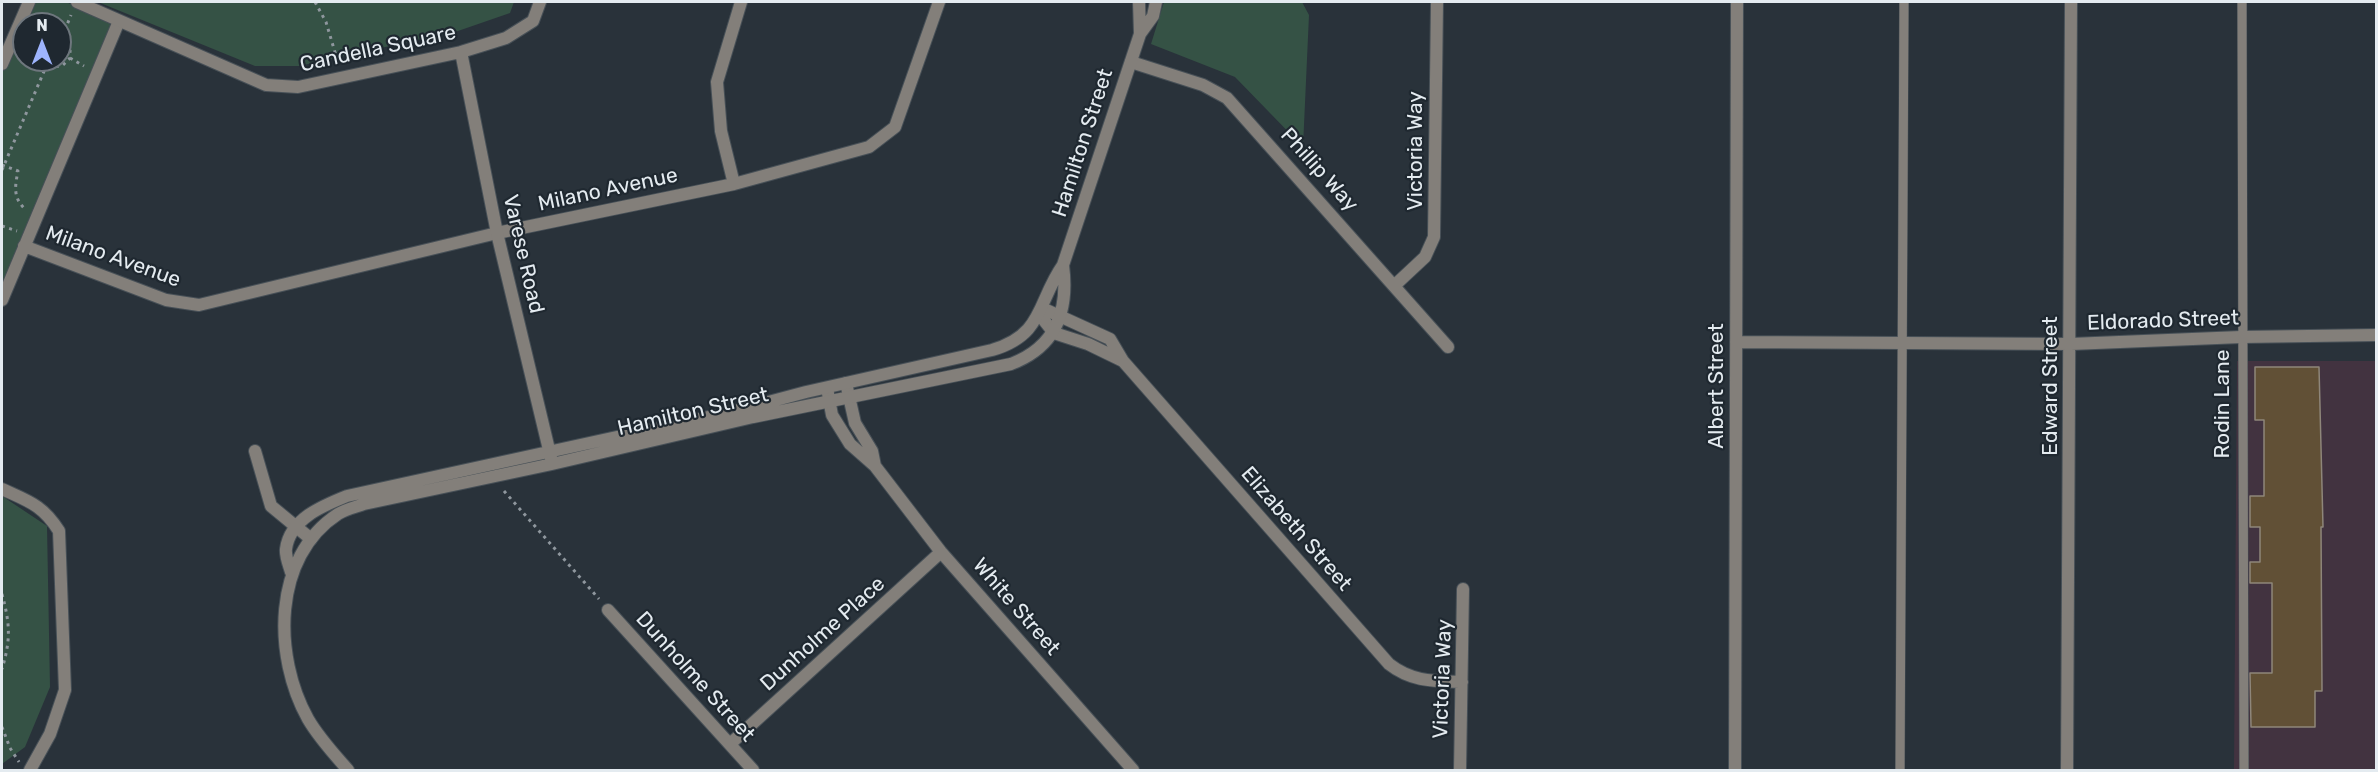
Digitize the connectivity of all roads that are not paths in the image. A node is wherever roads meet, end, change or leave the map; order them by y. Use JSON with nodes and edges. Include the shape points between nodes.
{"nodes":[{"id":1,"x":29,"y":2,"type":"edge"},
{"id":2,"x":540,"y":2,"type":"edge"},
{"id":3,"x":741,"y":2,"type":"edge"},
{"id":4,"x":939,"y":2,"type":"edge"},
{"id":5,"x":1140,"y":2,"type":"edge"},
{"id":6,"x":1156,"y":2,"type":"edge"},
{"id":7,"x":1437,"y":2,"type":"edge"},
{"id":8,"x":1737,"y":2,"type":"edge"},
{"id":9,"x":1904,"y":2,"type":"edge"},
{"id":10,"x":2071,"y":2,"type":"edge"},
{"id":11,"x":2242,"y":2,"type":"edge"},
{"id":12,"x":75,"y":4,"type":"edge"},
{"id":13,"x":119,"y":21,"type":"junction"},
{"id":14,"x":1140,"y":34,"type":"junction"},
{"id":15,"x":461,"y":52,"type":"junction"},
{"id":16,"x":1131,"y":62,"type":"junction"},
{"id":17,"x":2,"y":64,"type":"edge"},
{"id":18,"x":734,"y":184,"type":"junction"},
{"id":19,"x":497,"y":233,"type":"junction"},
{"id":20,"x":19,"y":243,"type":"junction"},
{"id":21,"x":1063,"y":265,"type":"junction"},
{"id":22,"x":1395,"y":285,"type":"junction"},
{"id":23,"x":2,"y":300,"type":"edge"},
{"id":24,"x":1041,"y":311,"type":"junction"},
{"id":25,"x":1060,"y":315,"type":"junction"},
{"id":26,"x":1054,"y":333,"type":"junction"},
{"id":27,"x":2376,"y":335,"type":"edge"},
{"id":28,"x":2241,"y":337,"type":"junction"},
{"id":29,"x":1736,"y":342,"type":"junction"},
{"id":30,"x":1902,"y":342,"type":"junction"},
{"id":31,"x":2071,"y":344,"type":"junction"},
{"id":32,"x":1448,"y":347,"type":"dead end"},
{"id":33,"x":1123,"y":361,"type":"junction"},
{"id":34,"x":846,"y":383,"type":"junction"},
{"id":35,"x":826,"y":388,"type":"junction"},
{"id":36,"x":849,"y":398,"type":"junction"},
{"id":37,"x":829,"y":402,"type":"junction"},
{"id":38,"x":697,"y":425,"type":"junction"},
{"id":39,"x":549,"y":450,"type":"junction"},
{"id":40,"x":255,"y":451,"type":"dead end"},
{"id":41,"x":552,"y":464,"type":"junction"},
{"id":42,"x":875,"y":466,"type":"junction"},
{"id":43,"x":423,"y":485,"type":"junction"},
{"id":44,"x":2,"y":489,"type":"edge"},
{"id":45,"x":297,"y":527,"type":"junction"},
{"id":46,"x":311,"y":539,"type":"junction"},
{"id":47,"x":941,"y":552,"type":"junction"},
{"id":48,"x":291,"y":572,"type":"junction"},
{"id":49,"x":1463,"y":589,"type":"dead end"},
{"id":50,"x":608,"y":610,"type":"road end"},
{"id":51,"x":1462,"y":682,"type":"junction"},
{"id":52,"x":730,"y":744,"type":"junction"},
{"id":53,"x":25,"y":767,"type":"edge"},
{"id":54,"x":348,"y":771,"type":"edge"},
{"id":55,"x":753,"y":771,"type":"edge"},
{"id":56,"x":1133,"y":771,"type":"edge"},
{"id":57,"x":1460,"y":771,"type":"edge"},
{"id":58,"x":1735,"y":771,"type":"edge"},
{"id":59,"x":1900,"y":771,"type":"edge"},
{"id":60,"x":2067,"y":771,"type":"edge"},
{"id":61,"x":2244,"y":771,"type":"edge"}],
"edges":[{"from":1,"to":17,"type":"street"},
{"from":2,"to":15,"type":"street","name":"Candella Square","via":[[533,21],[506,38]]},
{"from":3,"to":18,"type":"street","via":[[717,81],[721,131]]},
{"from":4,"to":18,"type":"street","name":"Milano Avenue","via":[[895,127],[869,147]]},
{"from":5,"to":14,"type":"street","name":"Hamilton Street"},
{"from":6,"to":14,"type":"street","name":"Hamilton Street","via":[[1153,16]]},
{"from":7,"to":22,"type":"street","name":"Victoria Way","via":[[1436,230],[1425,257]]},
{"from":8,"to":29,"type":"street","name":"Albert Street"},
{"from":9,"to":30,"type":"lane"},
{"from":10,"to":31,"type":"street","name":"Edward Street"},
{"from":11,"to":28,"type":"lane","name":"Rodin Lane"},
{"from":12,"to":13,"type":"street","name":"Candella Square"},
{"from":13,"to":15,"type":"street","name":"Candella Square","via":[[267,85],[298,87]]},
{"from":13,"to":20,"type":"street"},
{"from":14,"to":16,"type":"street","name":"Hamilton Street"},
{"from":15,"to":19,"type":"street","name":"Varese Road"},
{"from":16,"to":21,"type":"street","name":"Hamilton Street"},
{"from":16,"to":22,"type":"street","name":"Phillip Way","via":[[1203,85],[1227,98]]},
{"from":18,"to":19,"type":"street","name":"Milano Avenue"},
{"from":19,"to":20,"type":"street","name":"Milano Avenue","via":[[199,305],[166,300]]},
{"from":19,"to":39,"type":"street","name":"Varese Road"},
{"from":20,"to":23,"type":"street"},
{"from":21,"to":24,"type":"street","name":"Hamilton Street","via":[[1052,281]]},
{"from":21,"to":25,"type":"street","name":"Hamilton Street","via":[[1066,284]]},
{"from":22,"to":32,"type":"street","name":"Phillip Way"},
{"from":24,"to":25,"type":"street","name":"Elizabeth Street"},
{"from":24,"to":26,"type":"street"},
{"from":24,"to":34,"type":"street","name":"Hamilton Street","via":[[1028,332],[1007,346]]},
{"from":25,"to":26,"type":"street","name":"Hamilton Street"},
{"from":25,"to":33,"type":"street","name":"Elizabeth Street","via":[[1110,339]]},
{"from":26,"to":33,"type":"street","name":"Elizabeth Street"},
{"from":26,"to":36,"type":"street","name":"Hamilton Street","via":[[1038,350],[1011,364]]},
{"from":27,"to":28,"type":"street","name":"Eldorado Street"},
{"from":28,"to":31,"type":"street","name":"Eldorado Street"},
{"from":28,"to":61,"type":"lane","name":"Rodin Lane"},
{"from":29,"to":30,"type":"street","name":"Eldorado Street"},
{"from":29,"to":58,"type":"street","name":"Albert Street"},
{"from":30,"to":31,"type":"street","name":"Eldorado Street"},
{"from":30,"to":59,"type":"lane"},
{"from":31,"to":60,"type":"street","name":"Edward Street"},
{"from":33,"to":51,"type":"street","name":"Elizabeth Street","via":[[1389,664],[1418,680]]},
{"from":34,"to":35,"type":"street","name":"Hamilton Street"},
{"from":34,"to":36,"type":"street","name":"White Street"},
{"from":35,"to":37,"type":"street","name":"White Street"},
{"from":35,"to":38,"type":"street","name":"Hamilton Street"},
{"from":36,"to":37,"type":"street","name":"Hamilton Street"},
{"from":36,"to":42,"type":"street","name":"White Street","via":[[855,423],[872,451]]},
{"from":37,"to":38,"type":"street","name":"Hamilton Street"},
{"from":37,"to":42,"type":"street","name":"White Street","via":[[844,436]]},
{"from":38,"to":39,"type":"street","name":"Hamilton Street"},
{"from":38,"to":41,"type":"street","name":"Hamilton Street"},
{"from":39,"to":41,"type":"street","name":"Varese Road"},
{"from":39,"to":43,"type":"street","name":"Hamilton Street"},
{"from":40,"to":45,"type":"street","via":[[271,506]]},
{"from":41,"to":43,"type":"street","name":"Hamilton Street"},
{"from":42,"to":47,"type":"street","name":"White Street"},
{"from":43,"to":45,"type":"street","name":"Hamilton Street","via":[[361,493],[318,507]]},
{"from":43,"to":46,"type":"street","name":"Hamilton Street","via":[[339,513]]},
{"from":44,"to":53,"type":"street","via":[[37,505],[59,531],[65,690],[50,734]]},
{"from":45,"to":46,"type":"street"},
{"from":45,"to":48,"type":"street","name":"Hamilton Street","via":[[285,551]]},
{"from":46,"to":48,"type":"street","name":"Hamilton Street"},
{"from":47,"to":52,"type":"street","name":"Dunholme Place"},
{"from":47,"to":56,"type":"street","name":"White Street"},
{"from":48,"to":54,"type":"street","name":"Hamilton Street","via":[[285,633],[296,690],[308,718]]},
{"from":49,"to":51,"type":"street","name":"Victoria Way"},
{"from":50,"to":52,"type":"street","name":"Dunholme Street"},
{"from":51,"to":57,"type":"street","name":"Victoria Way"},
{"from":52,"to":55,"type":"street","name":"Dunholme Street"}]}
